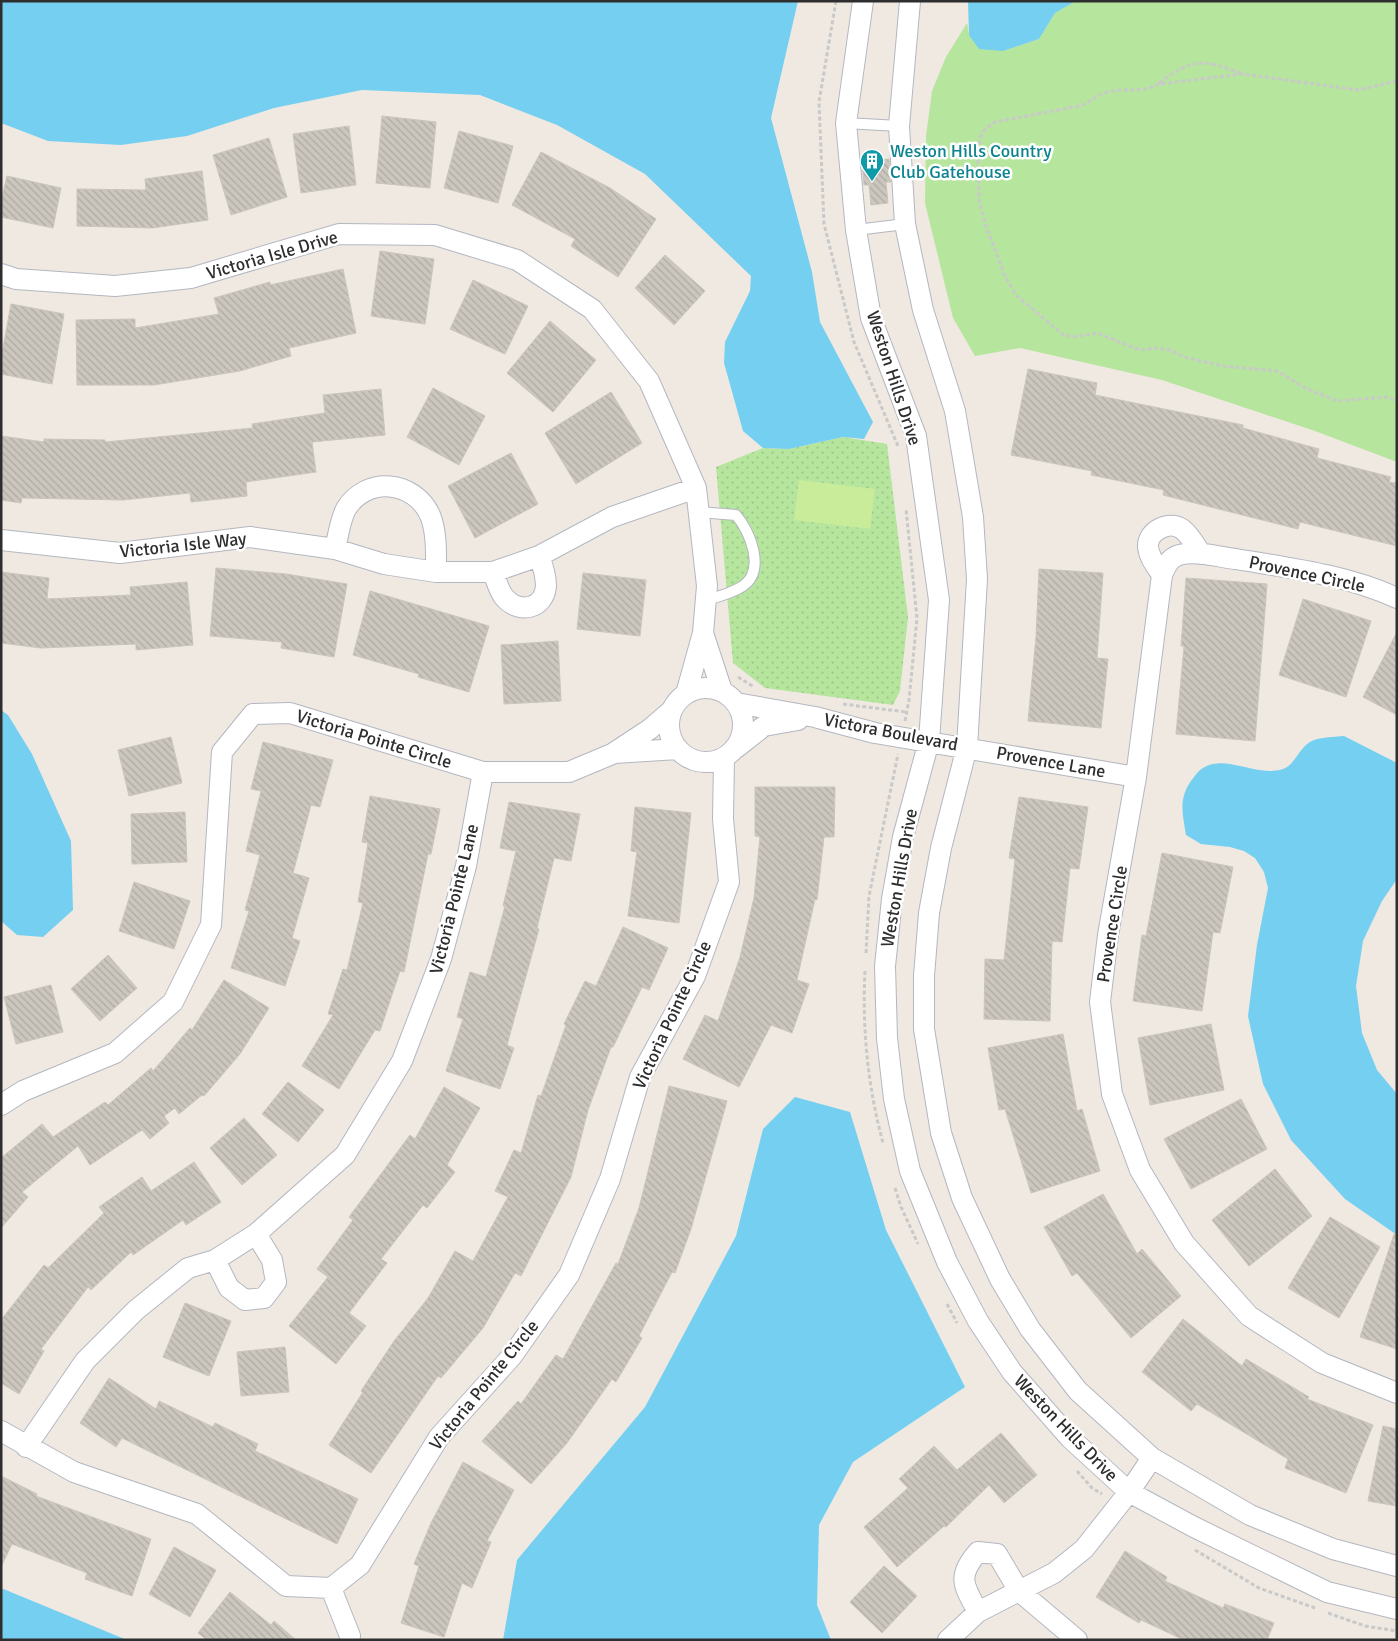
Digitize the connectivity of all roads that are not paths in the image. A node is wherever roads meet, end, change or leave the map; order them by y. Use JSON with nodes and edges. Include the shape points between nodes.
{"nodes":[{"id":1,"x":863,"y":1,"type":"edge"},
{"id":2,"x":910,"y":1,"type":"edge"},
{"id":3,"x":846,"y":123,"type":"junction"},
{"id":4,"x":899,"y":126,"type":"junction"},
{"id":5,"x":905,"y":224,"type":"junction"},
{"id":6,"x":856,"y":230,"type":"junction"},
{"id":7,"x":1,"y":274,"type":"edge"},
{"id":8,"x":696,"y":488,"type":"junction"},
{"id":9,"x":699,"y":512,"type":"junction"},
{"id":10,"x":1,"y":540,"type":"edge"},
{"id":11,"x":335,"y":549,"type":"junction"},
{"id":12,"x":1201,"y":554,"type":"junction"},
{"id":13,"x":539,"y":556,"type":"junction"},
{"id":14,"x":436,"y":572,"type":"junction"},
{"id":15,"x":493,"y":572,"type":"junction"},
{"id":16,"x":1162,"y":575,"type":"junction"},
{"id":17,"x":1397,"y":598,"type":"edge"},
{"id":18,"x":706,"y":600,"type":"junction"},
{"id":19,"x":703,"y":633,"type":"junction"},
{"id":20,"x":686,"y":694,"type":"junction"},
{"id":21,"x":729,"y":697,"type":"junction"},
{"id":22,"x":672,"y":710,"type":"junction"},
{"id":23,"x":815,"y":717,"type":"junction"},
{"id":24,"x":929,"y":741,"type":"junction"},
{"id":25,"x":967,"y":747,"type":"junction"},
{"id":26,"x":678,"y":749,"type":"junction"},
{"id":27,"x":612,"y":754,"type":"junction"},
{"id":28,"x":729,"y":754,"type":"junction"},
{"id":29,"x":700,"y":762,"type":"junction"},
{"id":30,"x":483,"y":772,"type":"junction"},
{"id":31,"x":1136,"y":777,"type":"junction"},
{"id":32,"x":723,"y":819,"type":"junction"},
{"id":33,"x":1,"y":1106,"type":"edge"},
{"id":34,"x":256,"y":1234,"type":"junction"},
{"id":35,"x":215,"y":1260,"type":"junction"},
{"id":36,"x":1397,"y":1393,"type":"edge"},
{"id":37,"x":1,"y":1431,"type":"edge"},
{"id":38,"x":26,"y":1447,"type":"junction"},
{"id":39,"x":1152,"y":1458,"type":"junction"},
{"id":40,"x":1124,"y":1498,"type":"junction"},
{"id":41,"x":1397,"y":1566,"type":"edge"},
{"id":42,"x":331,"y":1588,"type":"junction"},
{"id":43,"x":1019,"y":1591,"type":"junction"},
{"id":44,"x":1397,"y":1609,"type":"edge"},
{"id":45,"x":978,"y":1612,"type":"junction"},
{"id":46,"x":350,"y":1636,"type":"dead end"},
{"id":47,"x":948,"y":1640,"type":"edge"},
{"id":48,"x":1077,"y":1640,"type":"edge"}],
"edges":[{"from":1,"to":3,"type":"street","name":"Weston Hills Drive"},
{"from":2,"to":4,"type":"street","name":"Weston Hills Drive"},
{"from":3,"to":4,"type":"lane"},
{"from":3,"to":6,"type":"street","name":"Weston Hills Drive"},
{"from":4,"to":5,"type":"street","name":"Weston Hills Drive"},
{"from":5,"to":6,"type":"lane"},
{"from":5,"to":25,"type":"street","name":"Weston Hills Drive","via":[[923,310],[954,411],[972,517],[977,579]]},
{"from":6,"to":24,"type":"street","name":"Weston Hills Drive","via":[[871,318],[916,436],[939,600]]},
{"from":7,"to":8,"type":"street","name":"Victoria Isle Drive","via":[[16,279],[124,285],[191,278],[339,234],[435,234],[517,260],[592,309],[649,381]]},
{"from":8,"to":9,"type":"street","name":"Victoria Isle Drive"},
{"from":8,"to":13,"type":"street","name":"Victoria Isle Way","via":[[612,517]]},
{"from":9,"to":18,"type":"street","name":"Victoria Isle Drive"},
{"from":9,"to":18,"type":"lane","via":[[736,515],[748,529],[754,560],[752,574],[744,585]]},
{"from":10,"to":11,"type":"street","name":"Victoria Isle Way","via":[[120,553],[250,537]]},
{"from":11,"to":14,"type":"street","name":"Victoria Isle Way","via":[[384,564]]},
{"from":11,"to":14,"type":"street","via":[[346,510],[357,496],[371,488],[405,488],[430,514],[435,535]]},
{"from":12,"to":16,"type":"street","name":"Provence Circle","via":[[1179,555],[1166,564]]},
{"from":12,"to":16,"type":"street","via":[[1182,529],[1175,526],[1159,529],[1152,535],[1148,550]]},
{"from":12,"to":17,"type":"street","name":"Provence Circle","via":[[1292,568],[1376,588]]},
{"from":13,"to":15,"type":"street","name":"Victoria Isle Way"},
{"from":13,"to":15,"type":"street","via":[[546,575],[546,588],[542,599],[532,607],[512,605],[503,596]]},
{"from":14,"to":15,"type":"street","name":"Victoria Isle Way"},
{"from":16,"to":31,"type":"street","name":"Provence Circle"},
{"from":18,"to":19,"type":"street","name":"Victoria Isle Drive"},
{"from":19,"to":20,"type":"street","name":"Victoria Isle Drive"},
{"from":19,"to":21,"type":"street","name":"Victoria Isle Drive"},
{"from":20,"to":21,"type":"street","via":[[703,688]]},
{"from":20,"to":22,"type":"street"},
{"from":21,"to":23,"type":"street","name":"Victora Boulevard"},
{"from":21,"to":28,"type":"street","via":[[743,720],[742,737]]},
{"from":22,"to":26,"type":"street","via":[[670,735]]},
{"from":22,"to":27,"type":"street","name":"Victoria Pointe Circle"},
{"from":23,"to":24,"type":"street","name":"Victora Boulevard","via":[[875,733]]},
{"from":23,"to":28,"type":"street","name":"Victora Boulevard","via":[[764,726]]},
{"from":24,"to":25,"type":"street","name":"Victora Boulevard"},
{"from":24,"to":40,"type":"street","name":"Weston Hills Drive","via":[[903,837],[885,966],[887,1038],[894,1099],[910,1171],[947,1262],[978,1321],[1012,1372]]},
{"from":25,"to":31,"type":"street","name":"Provence Lane"},
{"from":25,"to":39,"type":"street","name":"Weston Hills Drive","via":[[941,848],[929,913],[924,976],[924,1030],[941,1133],[962,1198],[1000,1279],[1030,1329],[1078,1391]]},
{"from":26,"to":27,"type":"street","name":"Victoria Pointe Circle"},
{"from":26,"to":29,"type":"street","via":[[690,759]]},
{"from":27,"to":30,"type":"street","name":"Victoria Pointe Circle","via":[[568,772]]},
{"from":28,"to":29,"type":"street","via":[[714,762]]},
{"from":28,"to":32,"type":"street","name":"Victoria Pointe Circle"},
{"from":29,"to":32,"type":"street","name":"Victoria Pointe Circle","via":[[710,777]]},
{"from":30,"to":33,"type":"street","name":"Victoria Pointe Circle","via":[[290,713],[253,714],[222,752],[211,925],[173,1002],[115,1053],[23,1091]]},
{"from":30,"to":34,"type":"street","name":"Victoria Pointe Lane","via":[[466,866],[442,958],[402,1061],[344,1155]]},
{"from":31,"to":36,"type":"street","name":"Provence Circle","via":[[1108,935],[1100,1002],[1112,1094],[1140,1170],[1184,1243],[1249,1316],[1322,1364]]},
{"from":32,"to":42,"type":"street","name":"Victoria Pointe Circle","via":[[729,882],[694,976],[640,1077],[610,1178],[569,1275],[512,1356],[439,1437],[360,1565]]},
{"from":34,"to":35,"type":"street","name":"Victoria Pointe Lane"},
{"from":34,"to":35,"type":"street","via":[[272,1260],[276,1282],[264,1298],[245,1300],[229,1288]]},
{"from":35,"to":38,"type":"street","name":"Victoria Pointe Lane","via":[[188,1268],[136,1310],[84,1361]]},
{"from":37,"to":38,"type":"street"},
{"from":38,"to":42,"type":"street","via":[[74,1472],[197,1514],[286,1586]]},
{"from":39,"to":40,"type":"street"},
{"from":39,"to":41,"type":"street","name":"Weston Hills Drive","via":[[1250,1515],[1333,1549]]},
{"from":40,"to":43,"type":"street","via":[[1084,1549],[1054,1573]]},
{"from":40,"to":44,"type":"street","name":"Weston Hills Drive","via":[[1194,1527],[1327,1592]]},
{"from":42,"to":46,"type":"street"},
{"from":43,"to":45,"type":"street"},
{"from":43,"to":45,"type":"street","via":[[997,1554],[978,1552],[966,1566],[963,1585]]},
{"from":43,"to":48,"type":"street"},
{"from":45,"to":47,"type":"street"}]}
